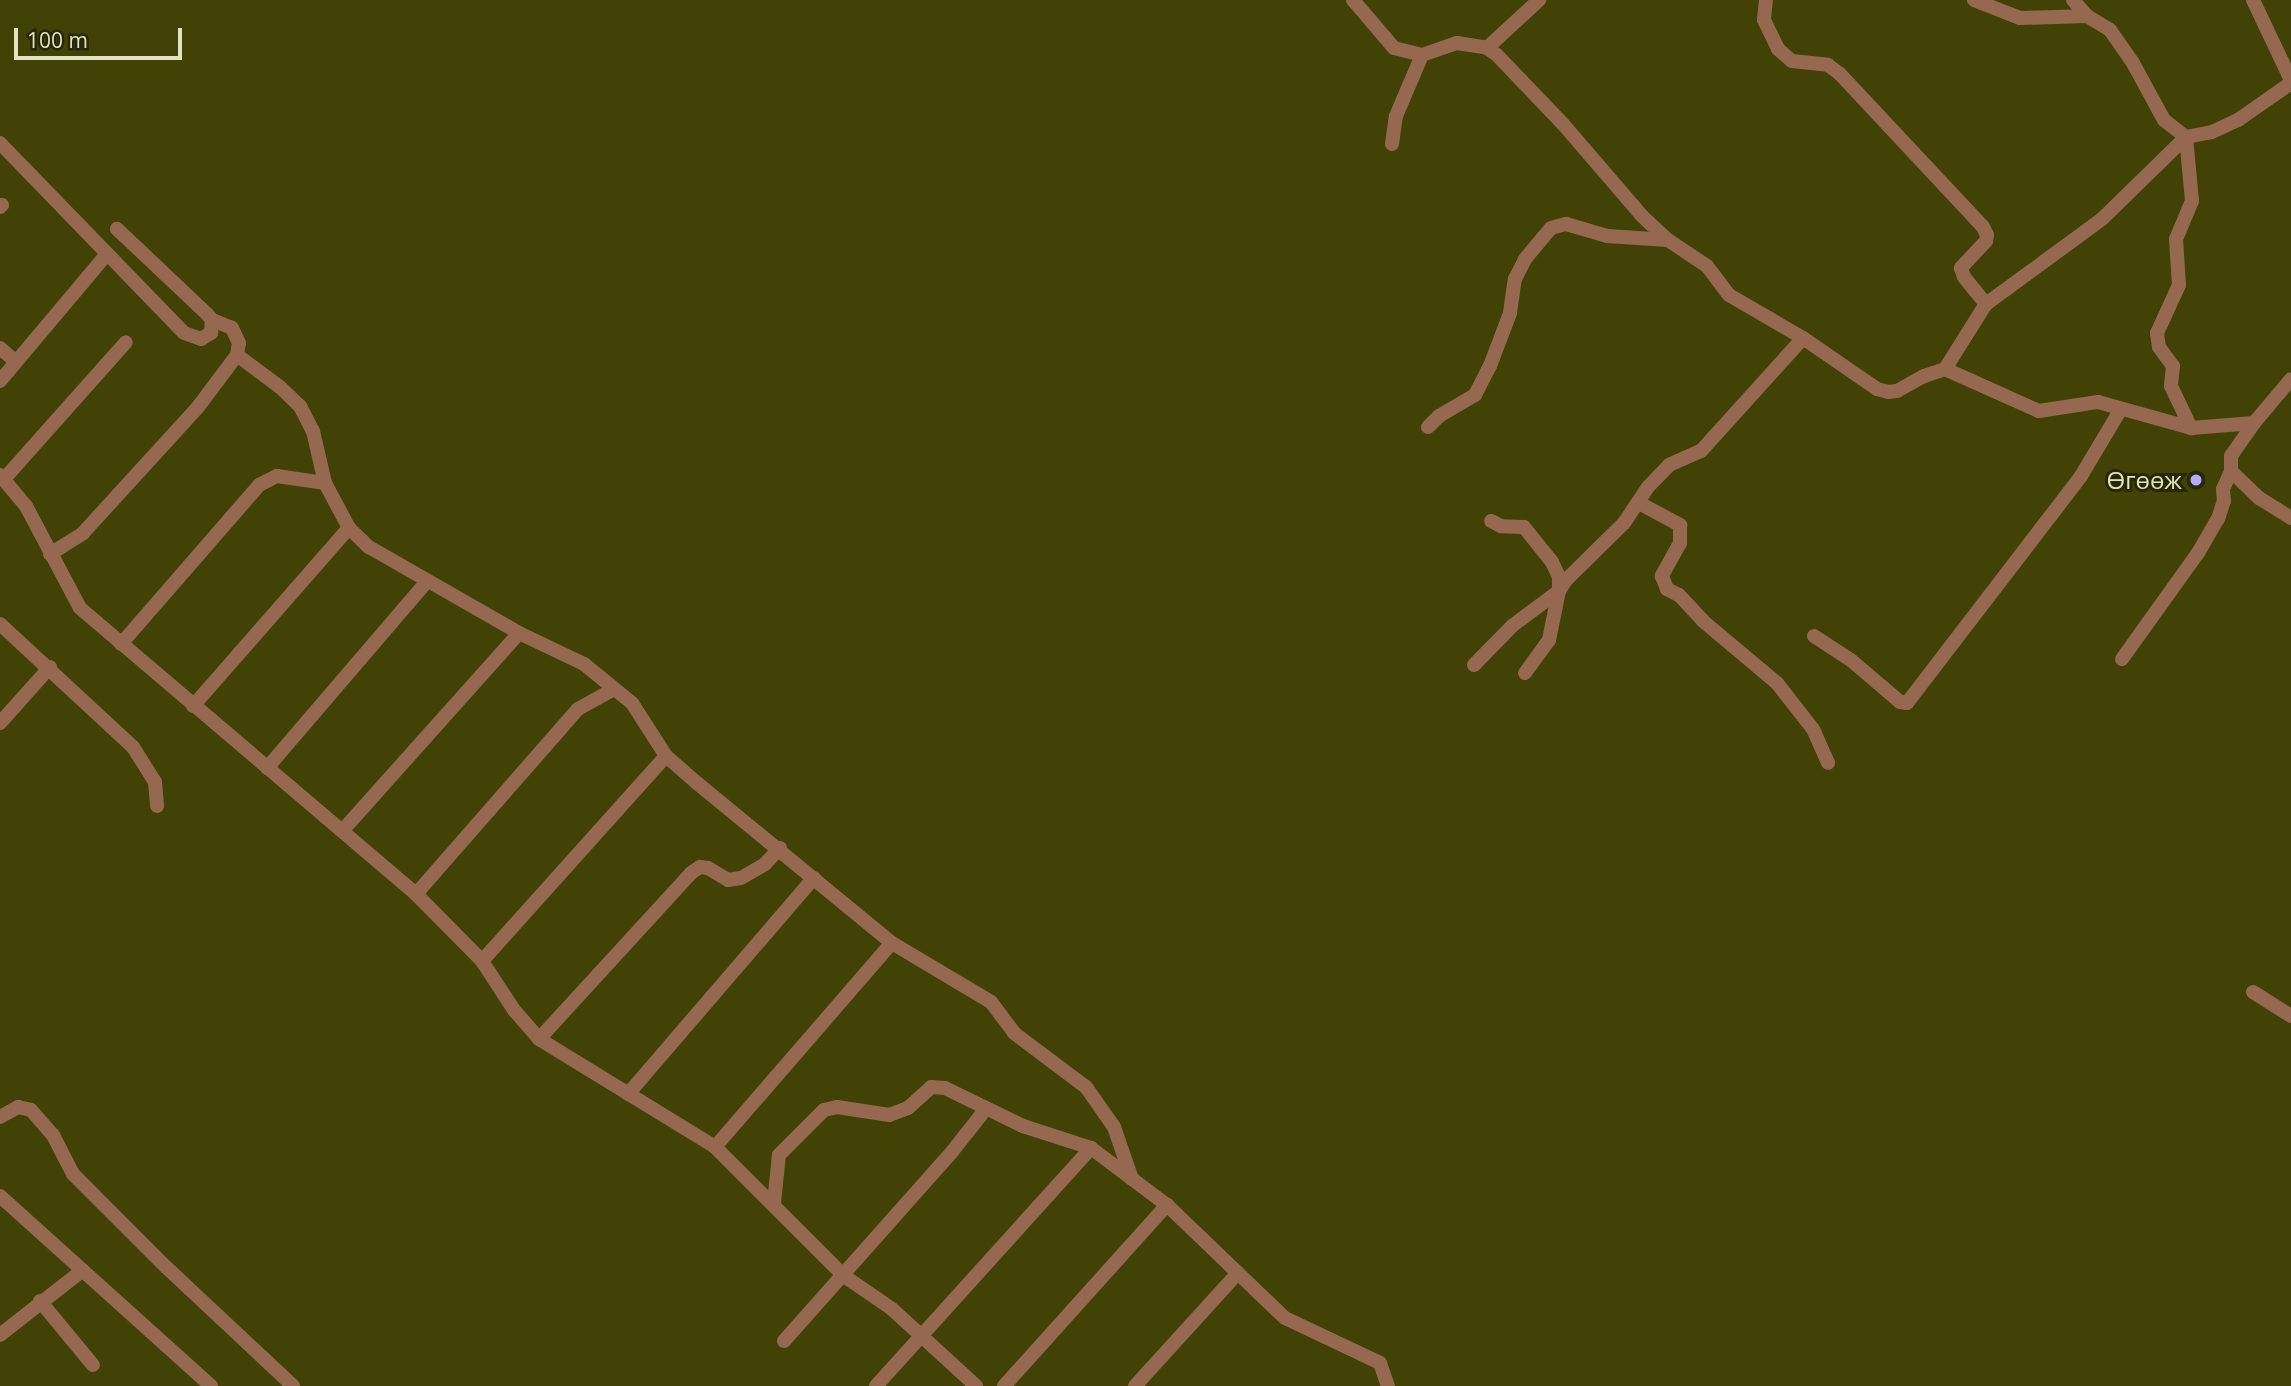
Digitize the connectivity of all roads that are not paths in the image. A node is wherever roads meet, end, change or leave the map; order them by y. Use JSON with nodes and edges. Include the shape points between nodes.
{"nodes":[{"id":1,"x":1353,"y":0,"type":"edge"},
{"id":2,"x":1539,"y":0,"type":"edge"},
{"id":3,"x":1766,"y":0,"type":"edge"},
{"id":4,"x":1974,"y":0,"type":"edge"},
{"id":5,"x":2073,"y":0,"type":"edge"},
{"id":6,"x":2253,"y":0,"type":"edge"},
{"id":7,"x":2087,"y":16,"type":"junction"},
{"id":8,"x":1487,"y":48,"type":"junction"},
{"id":9,"x":1422,"y":55,"type":"junction"},
{"id":10,"x":2291,"y":81,"type":"edge"},
{"id":11,"x":2186,"y":137,"type":"junction"},
{"id":12,"x":0,"y":143,"type":"edge"},
{"id":13,"x":1392,"y":144,"type":"dead end"},
{"id":14,"x":117,"y":229,"type":"dead end"},
{"id":15,"x":1668,"y":240,"type":"junction"},
{"id":16,"x":106,"y":255,"type":"junction"},
{"id":17,"x":1986,"y":304,"type":"junction"},
{"id":18,"x":212,"y":320,"type":"junction"},
{"id":19,"x":1803,"y":338,"type":"junction"},
{"id":20,"x":127,"y":342,"type":"dead end"},
{"id":21,"x":0,"y":348,"type":"edge"},
{"id":22,"x":237,"y":355,"type":"junction"},
{"id":23,"x":16,"y":362,"type":"junction"},
{"id":24,"x":1945,"y":369,"type":"junction"},
{"id":25,"x":2291,"y":379,"type":"edge"},
{"id":26,"x":0,"y":381,"type":"edge"},
{"id":27,"x":2121,"y":410,"type":"junction"},
{"id":28,"x":2254,"y":423,"type":"junction"},
{"id":29,"x":1428,"y":427,"type":"dead end"},
{"id":30,"x":2191,"y":428,"type":"junction"},
{"id":31,"x":2231,"y":471,"type":"junction"},
{"id":32,"x":2,"y":477,"type":"edge"},
{"id":33,"x":325,"y":482,"type":"junction"},
{"id":34,"x":1639,"y":503,"type":"junction"},
{"id":35,"x":2291,"y":518,"type":"edge"},
{"id":36,"x":1491,"y":521,"type":"dead end"},
{"id":37,"x":349,"y":527,"type":"junction"},
{"id":38,"x":50,"y":554,"type":"junction"},
{"id":39,"x":427,"y":581,"type":"junction"},
{"id":40,"x":1559,"y":591,"type":"junction"},
{"id":41,"x":0,"y":624,"type":"edge"},
{"id":42,"x":519,"y":633,"type":"junction"},
{"id":43,"x":1814,"y":636,"type":"dead end"},
{"id":44,"x":121,"y":644,"type":"junction"},
{"id":45,"x":2122,"y":659,"type":"dead end"},
{"id":46,"x":1474,"y":664,"type":"dead end"},
{"id":47,"x":50,"y":667,"type":"junction"},
{"id":48,"x":1525,"y":673,"type":"dead end"},
{"id":49,"x":614,"y":689,"type":"junction"},
{"id":50,"x":192,"y":706,"type":"junction"},
{"id":51,"x":0,"y":723,"type":"edge"},
{"id":52,"x":666,"y":756,"type":"junction"},
{"id":53,"x":1828,"y":763,"type":"dead end"},
{"id":54,"x":267,"y":768,"type":"junction"},
{"id":55,"x":157,"y":806,"type":"dead end"},
{"id":56,"x":343,"y":830,"type":"junction"},
{"id":57,"x":780,"y":848,"type":"junction"},
{"id":58,"x":814,"y":878,"type":"junction"},
{"id":59,"x":416,"y":894,"type":"junction"},
{"id":60,"x":892,"y":943,"type":"junction"},
{"id":61,"x":482,"y":961,"type":"junction"},
{"id":62,"x":2253,"y":992,"type":"dead end"},
{"id":63,"x":2291,"y":1016,"type":"edge"},
{"id":64,"x":539,"y":1039,"type":"junction"},
{"id":65,"x":628,"y":1094,"type":"junction"},
{"id":66,"x":985,"y":1110,"type":"junction"},
{"id":67,"x":0,"y":1117,"type":"edge"},
{"id":68,"x":715,"y":1147,"type":"junction"},
{"id":69,"x":1091,"y":1148,"type":"junction"},
{"id":70,"x":1132,"y":1179,"type":"junction"},
{"id":71,"x":0,"y":1196,"type":"edge"},
{"id":72,"x":774,"y":1203,"type":"junction"},
{"id":73,"x":1167,"y":1205,"type":"junction"},
{"id":74,"x":83,"y":1270,"type":"junction"},
{"id":75,"x":1238,"y":1273,"type":"junction"},
{"id":76,"x":844,"y":1276,"type":"junction"},
{"id":77,"x":40,"y":1301,"type":"junction"},
{"id":78,"x":0,"y":1335,"type":"edge"},
{"id":79,"x":921,"y":1336,"type":"junction"},
{"id":80,"x":784,"y":1341,"type":"dead end"},
{"id":81,"x":93,"y":1365,"type":"dead end"},
{"id":82,"x":211,"y":1386,"type":"edge"},
{"id":83,"x":293,"y":1386,"type":"edge"},
{"id":84,"x":876,"y":1386,"type":"edge"},
{"id":85,"x":976,"y":1386,"type":"edge"},
{"id":86,"x":1004,"y":1386,"type":"edge"},
{"id":87,"x":1135,"y":1386,"type":"edge"},
{"id":88,"x":1388,"y":1386,"type":"edge"}],
"edges":[{"from":1,"to":9,"type":"street","via":[[1394,48]]},
{"from":2,"to":8,"type":"street"},
{"from":3,"to":17,"type":"street","via":[[1764,20],[1777,49],[1792,61],[1828,65],[1840,74],[1983,227],[1986,241],[1961,268]]},
{"from":4,"to":7,"type":"street","via":[[2020,18]]},
{"from":5,"to":7,"type":"street"},
{"from":6,"to":10,"type":"street"},
{"from":7,"to":11,"type":"street","via":[[2110,30],[2164,120]]},
{"from":8,"to":9,"type":"street","via":[[1457,43]]},
{"from":8,"to":15,"type":"street"},
{"from":9,"to":13,"type":"street","via":[[1396,116]]},
{"from":10,"to":11,"type":"street","via":[[2238,120]]},
{"from":11,"to":17,"type":"street","via":[[2102,219]]},
{"from":11,"to":30,"type":"street","via":[[2192,201],[2176,239],[2179,285],[2157,333],[2159,348],[2173,366],[2171,386]]},
{"from":12,"to":16,"type":"street"},
{"from":14,"to":18,"type":"street"},
{"from":15,"to":19,"type":"street","via":[[1707,266],[1729,295]]},
{"from":15,"to":29,"type":"street","via":[[1607,236],[1566,224],[1551,228],[1515,279],[1510,313],[1475,394]]},
{"from":16,"to":18,"type":"street","via":[[184,333],[201,339],[211,333]]},
{"from":16,"to":23,"type":"street"},
{"from":17,"to":24,"type":"street"},
{"from":18,"to":22,"type":"street","via":[[232,328],[239,343]]},
{"from":19,"to":24,"type":"street","via":[[1888,392]]},
{"from":19,"to":34,"type":"street","via":[[1701,451],[1670,465]]},
{"from":20,"to":32,"type":"street"},
{"from":21,"to":23,"type":"street"},
{"from":22,"to":33,"type":"street","via":[[300,407],[313,431]]},
{"from":22,"to":38,"type":"street","via":[[198,407],[83,533]]},
{"from":23,"to":26,"type":"street"},
{"from":24,"to":27,"type":"street","via":[[2039,411],[2098,402]]},
{"from":25,"to":28,"type":"street"},
{"from":27,"to":30,"type":"street"},
{"from":27,"to":43,"type":"street","via":[[2081,476],[1907,703]]},
{"from":28,"to":30,"type":"street"},
{"from":28,"to":31,"type":"street","via":[[2231,456]]},
{"from":31,"to":35,"type":"street","via":[[2259,498]]},
{"from":31,"to":45,"type":"street","via":[[2218,519]]},
{"from":32,"to":38,"type":"street","via":[[26,506]]},
{"from":33,"to":37,"type":"street"},
{"from":33,"to":44,"type":"street","via":[[277,476],[259,485]]},
{"from":34,"to":40,"type":"street"},
{"from":34,"to":53,"type":"street","via":[[1680,525],[1680,543],[1662,576],[1667,589],[1777,683],[1814,729]]},
{"from":36,"to":40,"type":"street","via":[[1524,527],[1552,562]]},
{"from":37,"to":39,"type":"street","via":[[369,547]]},
{"from":37,"to":50,"type":"street"},
{"from":38,"to":44,"type":"street","via":[[80,608]]},
{"from":39,"to":42,"type":"street"},
{"from":39,"to":54,"type":"street"},
{"from":40,"to":46,"type":"street","via":[[1512,626]]},
{"from":40,"to":48,"type":"street","via":[[1549,640]]},
{"from":41,"to":47,"type":"street"},
{"from":42,"to":49,"type":"street","via":[[584,664]]},
{"from":42,"to":56,"type":"street"},
{"from":44,"to":50,"type":"street"},
{"from":47,"to":51,"type":"street"},
{"from":47,"to":55,"type":"street","via":[[133,747],[155,782]]},
{"from":49,"to":52,"type":"street","via":[[632,703]]},
{"from":49,"to":59,"type":"street","via":[[578,709]]},
{"from":50,"to":54,"type":"street"},
{"from":52,"to":57,"type":"street"},
{"from":52,"to":61,"type":"street"},
{"from":54,"to":56,"type":"street"},
{"from":56,"to":59,"type":"street"},
{"from":57,"to":58,"type":"street"},
{"from":57,"to":64,"type":"street","via":[[765,864],[741,878],[728,880],[708,867],[691,873]]},
{"from":58,"to":60,"type":"street"},
{"from":58,"to":65,"type":"street"},
{"from":59,"to":61,"type":"street"},
{"from":60,"to":68,"type":"street"},
{"from":60,"to":70,"type":"street","via":[[991,1002],[1014,1033],[1086,1087],[1114,1127]]},
{"from":61,"to":64,"type":"street"},
{"from":62,"to":63,"type":"street"},
{"from":64,"to":65,"type":"street"},
{"from":65,"to":68,"type":"street"},
{"from":66,"to":69,"type":"street"},
{"from":66,"to":72,"type":"street","via":[[945,1088],[931,1087],[908,1108],[890,1115],[837,1107],[824,1111],[779,1155]]},
{"from":66,"to":76,"type":"street"},
{"from":67,"to":83,"type":"street","via":[[18,1107],[32,1110],[53,1135],[73,1174]]},
{"from":68,"to":72,"type":"street"},
{"from":69,"to":70,"type":"street"},
{"from":69,"to":79,"type":"street"},
{"from":70,"to":73,"type":"street"},
{"from":71,"to":74,"type":"street"},
{"from":72,"to":76,"type":"street"},
{"from":73,"to":75,"type":"street"},
{"from":73,"to":86,"type":"street"},
{"from":74,"to":77,"type":"street"},
{"from":74,"to":82,"type":"street"},
{"from":75,"to":87,"type":"street"},
{"from":75,"to":88,"type":"street","via":[[1285,1318],[1380,1363]]},
{"from":76,"to":79,"type":"street"},
{"from":76,"to":80,"type":"street"},
{"from":77,"to":78,"type":"street"},
{"from":77,"to":81,"type":"street"},
{"from":79,"to":84,"type":"street"},
{"from":79,"to":85,"type":"street"}]}
